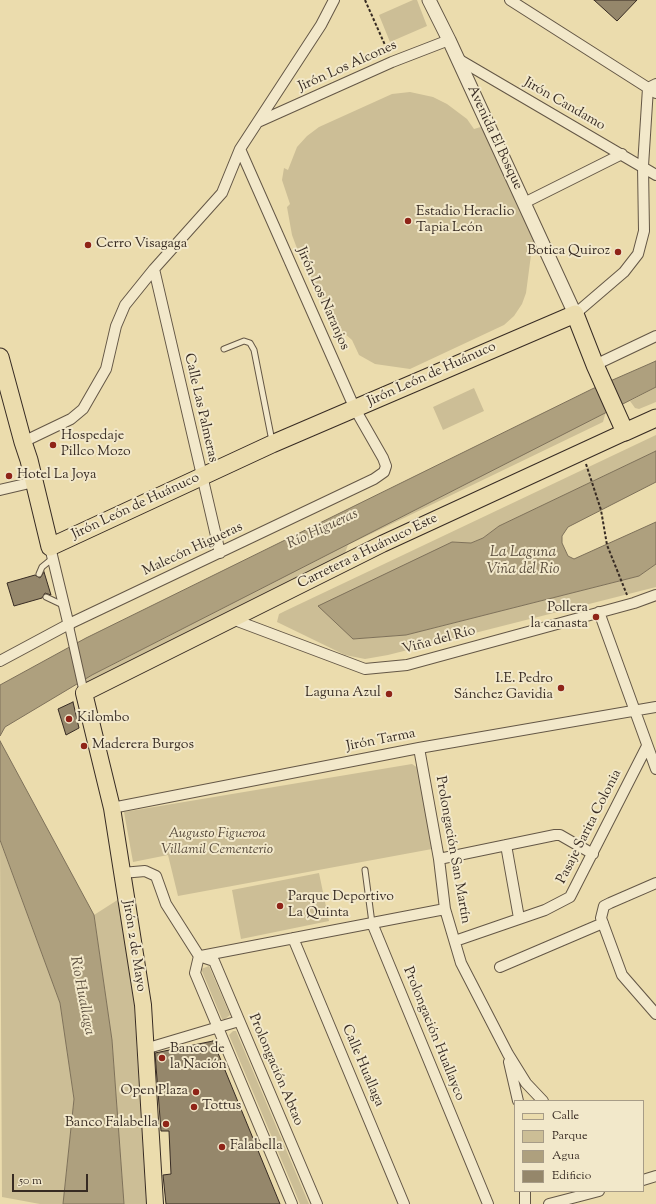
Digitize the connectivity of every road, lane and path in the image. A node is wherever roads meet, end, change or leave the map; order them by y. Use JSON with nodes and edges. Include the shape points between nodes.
{"nodes":[{"id":1,"x":334,"y":0,"type":"edge"},
{"id":2,"x":365,"y":0,"type":"edge"},
{"id":3,"x":429,"y":0,"type":"edge"},
{"id":4,"x":510,"y":0,"type":"edge"},
{"id":5,"x":449,"y":40,"type":"junction"},
{"id":6,"x":458,"y":58,"type":"junction"},
{"id":7,"x":392,"y":62,"type":"junction"},
{"id":8,"x":653,"y":88,"type":"edge"},
{"id":9,"x":258,"y":122,"type":"junction"},
{"id":10,"x":240,"y":149,"type":"junction"},
{"id":11,"x":622,"y":154,"type":"junction"},
{"id":12,"x":643,"y":166,"type":"junction"},
{"id":13,"x":656,"y":175,"type":"edge"},
{"id":14,"x":524,"y":203,"type":"junction"},
{"id":15,"x":154,"y":269,"type":"junction"},
{"id":16,"x":574,"y":314,"type":"junction"},
{"id":17,"x":656,"y":336,"type":"edge"},
{"id":18,"x":224,"y":349,"type":"dead end"},
{"id":19,"x":0,"y":356,"type":"edge"},
{"id":20,"x":597,"y":369,"type":"junction"},
{"id":21,"x":355,"y":409,"type":"junction"},
{"id":22,"x":656,"y":418,"type":"edge"},
{"id":23,"x":625,"y":432,"type":"junction"},
{"id":24,"x":23,"y":442,"type":"junction"},
{"id":25,"x":272,"y":444,"type":"junction"},
{"id":26,"x":582,"y":452,"type":"junction"},
{"id":27,"x":383,"y":458,"type":"joint"},
{"id":28,"x":201,"y":476,"type":"junction"},
{"id":29,"x":34,"y":482,"type":"junction"},
{"id":30,"x":0,"y":490,"type":"edge"},
{"id":31,"x":52,"y":553,"type":"junction"},
{"id":32,"x":220,"y":553,"type":"junction"},
{"id":33,"x":39,"y":574,"type":"dead end"},
{"id":34,"x":656,"y":594,"type":"edge"},
{"id":35,"x":46,"y":597,"type":"dead end"},
{"id":36,"x":630,"y":604,"type":"junction"},
{"id":37,"x":64,"y":606,"type":"junction"},
{"id":38,"x":599,"y":612,"type":"junction"},
{"id":39,"x":232,"y":619,"type":"junction"},
{"id":40,"x":69,"y":626,"type":"junction"},
{"id":41,"x":0,"y":661,"type":"edge"},
{"id":42,"x":83,"y":688,"type":"junction"},
{"id":43,"x":656,"y":707,"type":"edge"},
{"id":44,"x":634,"y":711,"type":"junction"},
{"id":45,"x":647,"y":746,"type":"junction"},
{"id":46,"x":419,"y":748,"type":"junction"},
{"id":47,"x":656,"y":769,"type":"edge"},
{"id":48,"x":112,"y":808,"type":"junction"},
{"id":49,"x":506,"y":845,"type":"junction"},
{"id":50,"x":593,"y":854,"type":"junction"},
{"id":51,"x":439,"y":859,"type":"junction"},
{"id":52,"x":365,"y":870,"type":"dead end"},
{"id":53,"x":122,"y":873,"type":"junction"},
{"id":54,"x":656,"y":883,"type":"edge"},
{"id":55,"x":445,"y":909,"type":"junction"},
{"id":56,"x":519,"y":918,"type":"junction"},
{"id":57,"x":372,"y":923,"type":"junction"},
{"id":58,"x":603,"y":923,"type":"junction"},
{"id":59,"x":293,"y":938,"type":"junction"},
{"id":60,"x":455,"y":941,"type":"junction"},
{"id":61,"x":199,"y":956,"type":"junction"},
{"id":62,"x":500,"y":967,"type":"dead end"},
{"id":63,"x":656,"y":1014,"type":"edge"},
{"id":64,"x":239,"y":1021,"type":"junction"},
{"id":65,"x":218,"y":1027,"type":"junction"},
{"id":66,"x":145,"y":1049,"type":"junction"},
{"id":67,"x":508,"y":1054,"type":"junction"},
{"id":68,"x":518,"y":1100,"type":"edge"},
{"id":69,"x":542,"y":1100,"type":"edge"},
{"id":70,"x":644,"y":1173,"type":"edge"},
{"id":71,"x":656,"y":1176,"type":"edge"},
{"id":72,"x":644,"y":1180,"type":"edge"},
{"id":73,"x":525,"y":1192,"type":"edge"},
{"id":74,"x":595,"y":1192,"type":"edge"},
{"id":75,"x":155,"y":1204,"type":"edge"},
{"id":76,"x":292,"y":1204,"type":"edge"},
{"id":77,"x":317,"y":1204,"type":"edge"},
{"id":78,"x":404,"y":1204,"type":"edge"},
{"id":79,"x":488,"y":1204,"type":"edge"},
{"id":80,"x":525,"y":1204,"type":"edge"},
{"id":81,"x":549,"y":1204,"type":"edge"}],
"edges":[{"from":1,"to":9,"type":"street","via":[[321,25]]},
{"from":2,"to":7,"type":"path"},
{"from":3,"to":5,"type":"street","name":"Avenida El Bosque"},
{"from":4,"to":8,"type":"street"},
{"from":5,"to":6,"type":"street","name":"Avenida El Bosque"},
{"from":5,"to":7,"type":"street","name":"Jirón Los Alcones"},
{"from":6,"to":11,"type":"street","name":"Jirón Candamo"},
{"from":6,"to":14,"type":"street","name":"Avenida El Bosque"},
{"from":7,"to":9,"type":"street","name":"Jirón Los Alcones"},
{"from":8,"to":12,"type":"street","name":"Jirón León de Huánuco"},
{"from":9,"to":10,"type":"street"},
{"from":10,"to":15,"type":"street","via":[[222,193]]},
{"from":10,"to":21,"type":"street","name":"Jirón Los Naranjos"},
{"from":11,"to":12,"type":"street","name":"Jirón Candamo"},
{"from":11,"to":14,"type":"street"},
{"from":12,"to":13,"type":"street","name":"Jirón Candamo"},
{"from":12,"to":16,"type":"street","name":"Jirón León de Huánuco","via":[[644,231],[638,254],[624,272]]},
{"from":14,"to":16,"type":"street","name":"Avenida El Bosque"},
{"from":15,"to":24,"type":"street","via":[[126,305],[116,326],[106,369],[82,408],[71,420]]},
{"from":15,"to":28,"type":"street","name":"Calle Las Palmeras"},
{"from":16,"to":20,"type":"highway","name":"Avenida El Bosque"},
{"from":16,"to":21,"type":"highway","name":"Jirón León de Huánuco"},
{"from":17,"to":20,"type":"street"},
{"from":18,"to":25,"type":"lane","via":[[244,341],[250,343],[254,350]]},
{"from":19,"to":24,"type":"highway"},
{"from":20,"to":23,"type":"highway","name":"Avenida El Bosque"},
{"from":21,"to":25,"type":"highway","name":"Jirón León de Huánuco"},
{"from":21,"to":27,"type":"street","name":"Jirón Los Naranjos"},
{"from":22,"to":23,"type":"highway","name":"Carretera a Huánuco Este"},
{"from":23,"to":26,"type":"main road","name":"Carretera a Huánuco Este"},
{"from":24,"to":29,"type":"highway"},
{"from":25,"to":28,"type":"highway","name":"Jirón León de Huánuco"},
{"from":26,"to":36,"type":"path","via":[[601,510],[607,544]]},
{"from":26,"to":39,"type":"main road","name":"Carretera a Huánuco Este","via":[[382,544]]},
{"from":27,"to":32,"type":"street","name":"Malecón Higueras","via":[[386,466],[384,472],[374,479]]},
{"from":28,"to":31,"type":"highway","name":"Jirón León de Huánuco"},
{"from":28,"to":32,"type":"street","name":"Calle Las Palmeras"},
{"from":29,"to":30,"type":"street"},
{"from":29,"to":31,"type":"highway"},
{"from":31,"to":33,"type":"lane"},
{"from":31,"to":37,"type":"street"},
{"from":32,"to":40,"type":"street","name":"Malecón Higueras"},
{"from":34,"to":36,"type":"street","name":"Viña del Río"},
{"from":35,"to":37,"type":"lane"},
{"from":36,"to":38,"type":"street","name":"Viña del Río"},
{"from":37,"to":40,"type":"street"},
{"from":38,"to":39,"type":"street","name":"Viña del Río","via":[[407,665],[365,670]]},
{"from":38,"to":44,"type":"street"},
{"from":39,"to":42,"type":"main road","name":"Carretera a Huánuco Este"},
{"from":40,"to":41,"type":"street","name":"Malecón Higueras"},
{"from":40,"to":42,"type":"street"},
{"from":42,"to":48,"type":"main road","name":"Jirón 2 de Mayo"},
{"from":43,"to":44,"type":"street","name":"Jirón Tarma"},
{"from":44,"to":45,"type":"street"},
{"from":44,"to":46,"type":"street","name":"Jirón Tarma"},
{"from":45,"to":47,"type":"street"},
{"from":45,"to":50,"type":"street","name":"Pasaje Sarita Colonia"},
{"from":46,"to":48,"type":"street","name":"Jirón Tarma"},
{"from":46,"to":51,"type":"street","name":"Prolongación San Martín"},
{"from":48,"to":53,"type":"main road","name":"Jirón 2 de Mayo"},
{"from":49,"to":50,"type":"street","via":[[560,835]]},
{"from":49,"to":51,"type":"street"},
{"from":49,"to":56,"type":"street"},
{"from":50,"to":56,"type":"street","name":"Pasaje Sarita Colonia","via":[[570,897],[545,910]]},
{"from":51,"to":55,"type":"street","name":"Prolongación San Martín"},
{"from":52,"to":57,"type":"lane","name":"Prolongación Huallayco"},
{"from":53,"to":61,"type":"street","name":"Prolongación Abtao","via":[[146,871],[156,876],[166,904]]},
{"from":53,"to":66,"type":"main road","name":"Jirón 2 de Mayo","via":[[143,1005]]},
{"from":54,"to":58,"type":"street","via":[[604,906],[601,918]]},
{"from":55,"to":57,"type":"street"},
{"from":55,"to":60,"type":"street","name":"Prolongación San Martín"},
{"from":56,"to":60,"type":"street","name":"Pasaje Sarita Colonia"},
{"from":57,"to":59,"type":"street"},
{"from":57,"to":79,"type":"street","name":"Prolongación Huallayco"},
{"from":58,"to":62,"type":"street"},
{"from":58,"to":63,"type":"street","via":[[622,975]]},
{"from":59,"to":61,"type":"street"},
{"from":59,"to":78,"type":"street","name":"Calle Huallaga"},
{"from":60,"to":67,"type":"street","name":"Prolongación San Martín","via":[[461,963]]},
{"from":61,"to":64,"type":"street","name":"Prolongación Abtao","via":[[214,961]]},
{"from":61,"to":65,"type":"street","via":[[195,973]]},
{"from":64,"to":65,"type":"street"},
{"from":64,"to":77,"type":"street","name":"Prolongación Abtao"},
{"from":65,"to":66,"type":"street"},
{"from":65,"to":76,"type":"street"},
{"from":66,"to":75,"type":"main road","name":"Jirón 2 de Mayo"},
{"from":67,"to":68,"type":"street"},
{"from":67,"to":69,"type":"street","name":"Prolongación San Martín","via":[[526,1083]]},
{"from":70,"to":71,"type":"street"},
{"from":71,"to":72,"type":"street"},
{"from":73,"to":80,"type":"street"},
{"from":74,"to":81,"type":"street"}]}
